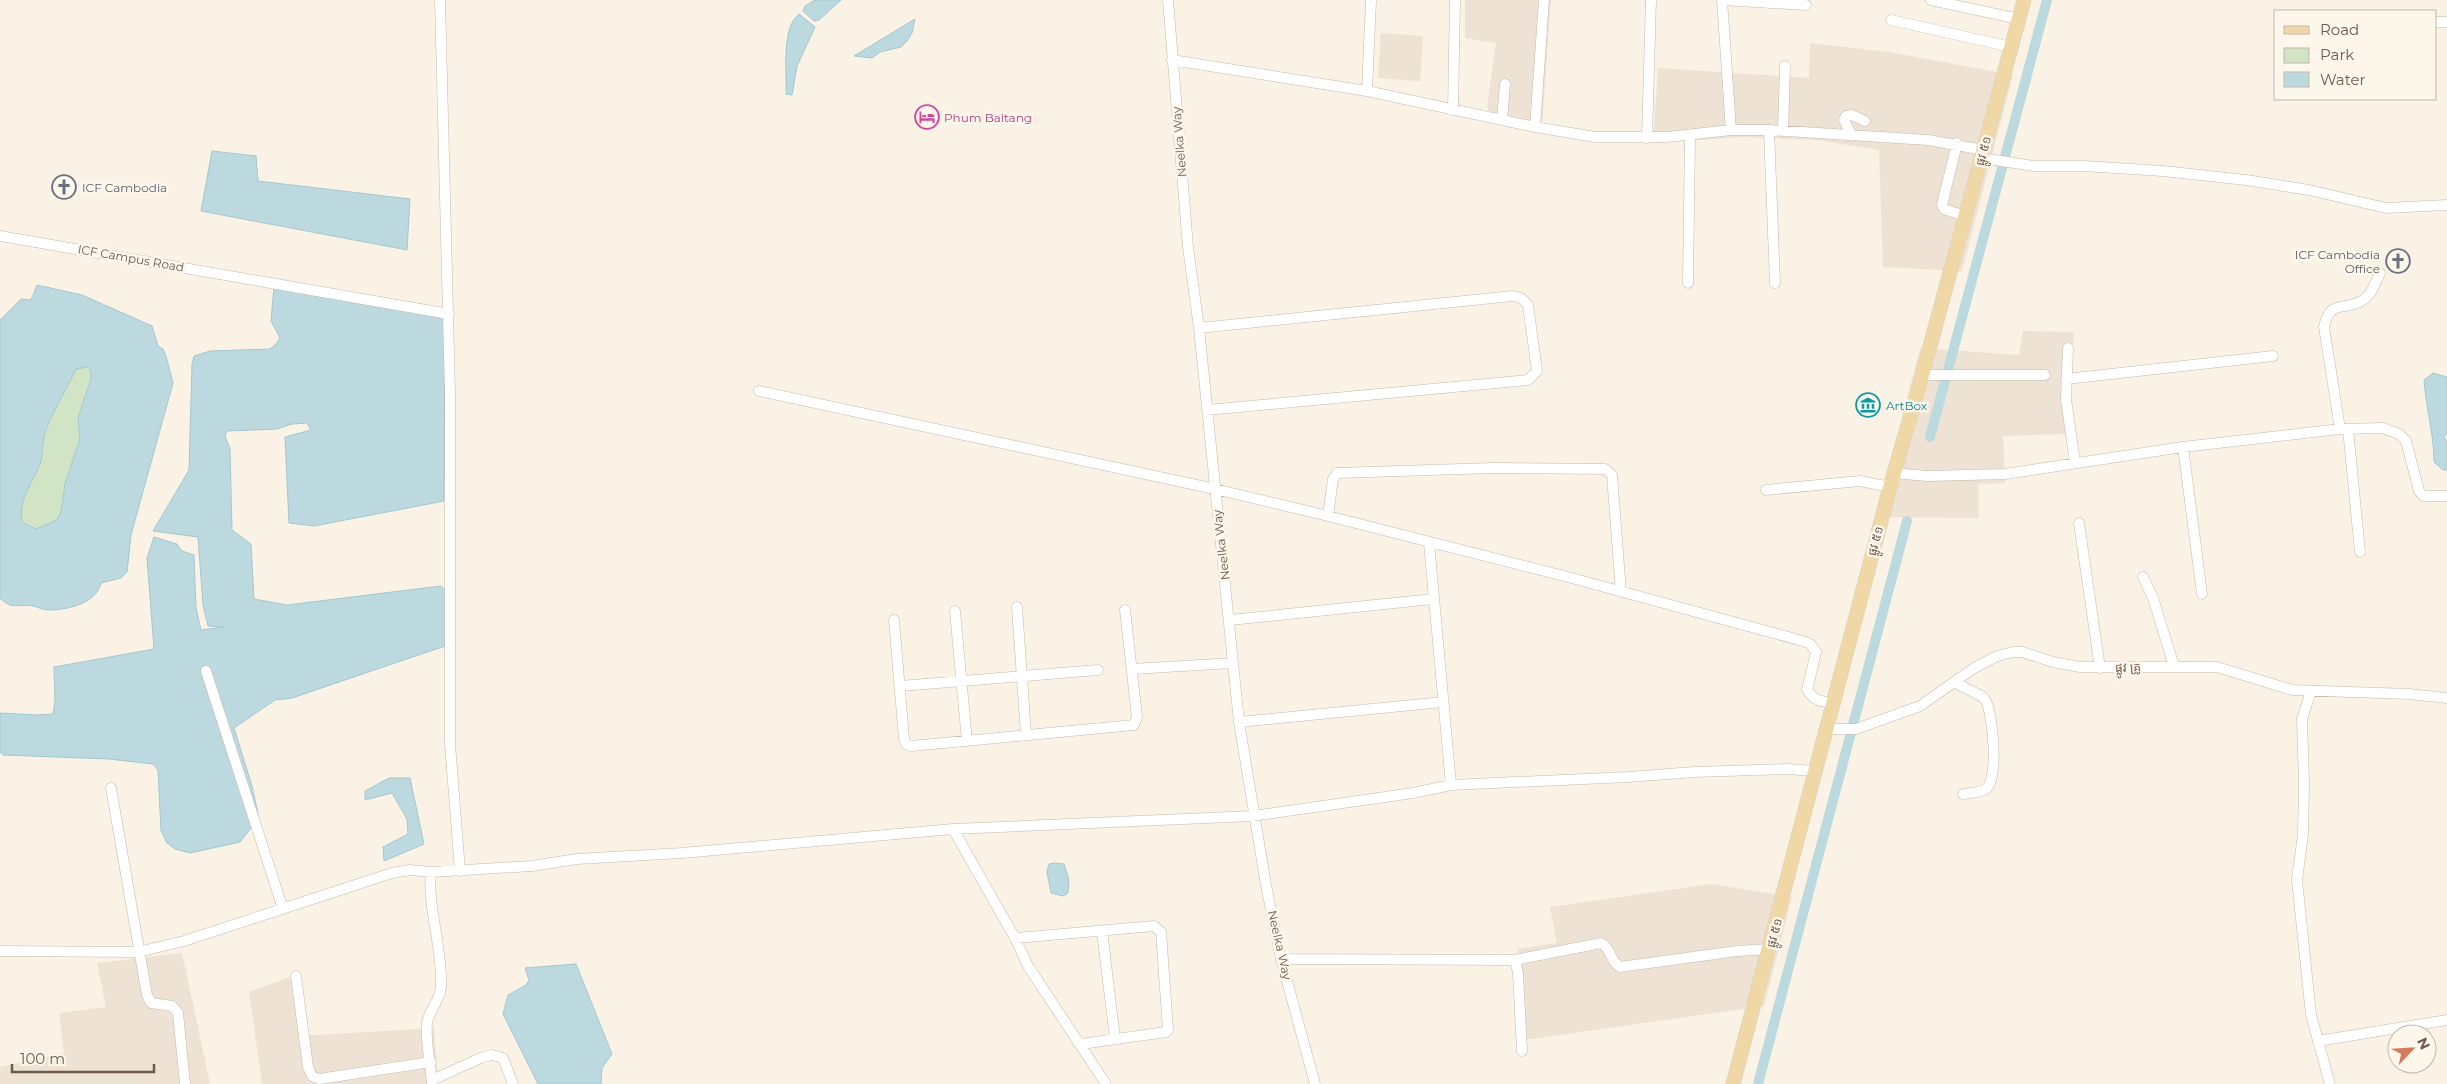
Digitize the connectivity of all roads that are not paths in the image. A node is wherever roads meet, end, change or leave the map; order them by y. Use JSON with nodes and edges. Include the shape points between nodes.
{"nodes":[{"id":1,"x":440,"y":0,"type":"edge"},
{"id":2,"x":1168,"y":0,"type":"edge"},
{"id":3,"x":1371,"y":0,"type":"edge"},
{"id":4,"x":1455,"y":0,"type":"edge"},
{"id":5,"x":1544,"y":0,"type":"edge"},
{"id":6,"x":1651,"y":0,"type":"edge"},
{"id":7,"x":1722,"y":0,"type":"edge"},
{"id":8,"x":1931,"y":0,"type":"edge"},
{"id":9,"x":2024,"y":0,"type":"edge"},
{"id":10,"x":1806,"y":5,"type":"dead end"},
{"id":11,"x":2007,"y":16,"type":"junction"},
{"id":12,"x":1891,"y":20,"type":"dead end"},
{"id":13,"x":2001,"y":45,"type":"junction"},
{"id":14,"x":1172,"y":60,"type":"junction"},
{"id":15,"x":1785,"y":66,"type":"dead end"},
{"id":16,"x":1504,"y":84,"type":"dead end"},
{"id":17,"x":1367,"y":91,"type":"junction"},
{"id":18,"x":1452,"y":110,"type":"junction"},
{"id":19,"x":1502,"y":120,"type":"junction"},
{"id":20,"x":1866,"y":121,"type":"dead end"},
{"id":21,"x":1535,"y":127,"type":"junction"},
{"id":22,"x":1731,"y":130,"type":"junction"},
{"id":23,"x":1769,"y":130,"type":"junction"},
{"id":24,"x":1783,"y":131,"type":"junction"},
{"id":25,"x":1690,"y":136,"type":"junction"},
{"id":26,"x":1852,"y":136,"type":"junction"},
{"id":27,"x":1647,"y":138,"type":"junction"},
{"id":28,"x":1975,"y":150,"type":"junction"},
{"id":29,"x":2447,"y":205,"type":"edge"},
{"id":30,"x":1956,"y":213,"type":"junction"},
{"id":31,"x":0,"y":236,"type":"edge"},
{"id":32,"x":2380,"y":273,"type":"dead end"},
{"id":33,"x":1688,"y":283,"type":"dead end"},
{"id":34,"x":1774,"y":283,"type":"dead end"},
{"id":35,"x":449,"y":314,"type":"junction"},
{"id":36,"x":1199,"y":328,"type":"junction"},
{"id":37,"x":2068,"y":348,"type":"dead end"},
{"id":38,"x":2273,"y":356,"type":"dead end"},
{"id":39,"x":1928,"y":375,"type":"junction"},
{"id":40,"x":2045,"y":375,"type":"dead end"},
{"id":41,"x":2066,"y":379,"type":"junction"},
{"id":42,"x":759,"y":391,"type":"dead end"},
{"id":43,"x":1207,"y":410,"type":"junction"},
{"id":44,"x":2344,"y":429,"type":"junction"},
{"id":45,"x":2182,"y":447,"type":"junction"},
{"id":46,"x":2075,"y":463,"type":"junction"},
{"id":47,"x":1894,"y":473,"type":"junction"},
{"id":48,"x":1885,"y":486,"type":"junction"},
{"id":49,"x":1214,"y":489,"type":"junction"},
{"id":50,"x":1766,"y":490,"type":"dead end"},
{"id":51,"x":2447,"y":496,"type":"edge"},
{"id":52,"x":1328,"y":516,"type":"junction"},
{"id":53,"x":2078,"y":523,"type":"dead end"},
{"id":54,"x":1429,"y":543,"type":"junction"},
{"id":55,"x":2360,"y":552,"type":"dead end"},
{"id":56,"x":2143,"y":577,"type":"dead end"},
{"id":57,"x":1621,"y":592,"type":"junction"},
{"id":58,"x":2202,"y":594,"type":"dead end"},
{"id":59,"x":1433,"y":599,"type":"junction"},
{"id":60,"x":1018,"y":607,"type":"dead end"},
{"id":61,"x":1125,"y":610,"type":"dead end"},
{"id":62,"x":955,"y":611,"type":"dead end"},
{"id":63,"x":894,"y":620,"type":"dead end"},
{"id":64,"x":1230,"y":620,"type":"junction"},
{"id":65,"x":1234,"y":663,"type":"junction"},
{"id":66,"x":2174,"y":666,"type":"junction"},
{"id":67,"x":2100,"y":668,"type":"junction"},
{"id":68,"x":1132,"y":669,"type":"junction"},
{"id":69,"x":1098,"y":670,"type":"dead end"},
{"id":70,"x":206,"y":671,"type":"dead end"},
{"id":71,"x":1023,"y":676,"type":"junction"},
{"id":72,"x":961,"y":681,"type":"junction"},
{"id":73,"x":1954,"y":682,"type":"junction"},
{"id":74,"x":900,"y":686,"type":"junction"},
{"id":75,"x":2311,"y":691,"type":"junction"},
{"id":76,"x":2447,"y":698,"type":"edge"},
{"id":77,"x":1443,"y":702,"type":"junction"},
{"id":78,"x":1835,"y":703,"type":"junction"},
{"id":79,"x":1239,"y":722,"type":"junction"},
{"id":80,"x":1832,"y":730,"type":"junction"},
{"id":81,"x":1026,"y":736,"type":"junction"},
{"id":82,"x":967,"y":741,"type":"junction"},
{"id":83,"x":1816,"y":771,"type":"junction"},
{"id":84,"x":1451,"y":785,"type":"junction"},
{"id":85,"x":111,"y":788,"type":"dead end"},
{"id":86,"x":1963,"y":794,"type":"dead end"},
{"id":87,"x":1253,"y":816,"type":"junction"},
{"id":88,"x":953,"y":829,"type":"junction"},
{"id":89,"x":460,"y":871,"type":"junction"},
{"id":90,"x":432,"y":872,"type":"junction"},
{"id":91,"x":283,"y":909,"type":"junction"},
{"id":92,"x":1102,"y":931,"type":"junction"},
{"id":93,"x":1015,"y":938,"type":"junction"},
{"id":94,"x":1770,"y":950,"type":"junction"},
{"id":95,"x":0,"y":951,"type":"edge"},
{"id":96,"x":138,"y":952,"type":"junction"},
{"id":97,"x":1281,"y":959,"type":"junction"},
{"id":98,"x":1515,"y":960,"type":"junction"},
{"id":99,"x":296,"y":976,"type":"dead end"},
{"id":100,"x":2447,"y":1020,"type":"edge"},
{"id":101,"x":1114,"y":1039,"type":"junction"},
{"id":102,"x":2318,"y":1041,"type":"junction"},
{"id":103,"x":1081,"y":1044,"type":"junction"},
{"id":104,"x":1522,"y":1051,"type":"dead end"},
{"id":105,"x":431,"y":1062,"type":"junction"},
{"id":106,"x":432,"y":1082,"type":"edge"},
{"id":107,"x":185,"y":1084,"type":"edge"},
{"id":108,"x":513,"y":1084,"type":"edge"},
{"id":109,"x":1106,"y":1084,"type":"edge"},
{"id":110,"x":1314,"y":1084,"type":"edge"},
{"id":111,"x":1734,"y":1084,"type":"edge"},
{"id":112,"x":2330,"y":1084,"type":"edge"}],
"edges":[{"from":1,"to":35,"type":"street"},
{"from":2,"to":14,"type":"street","name":"Neelka Way"},
{"from":3,"to":17,"type":"street"},
{"from":4,"to":18,"type":"street"},
{"from":5,"to":21,"type":"street"},
{"from":6,"to":27,"type":"street"},
{"from":7,"to":10,"type":"street"},
{"from":7,"to":22,"type":"street"},
{"from":8,"to":11,"type":"street"},
{"from":9,"to":11,"type":"main road","name":"ផ្លូវ ៥១"},
{"from":11,"to":13,"type":"main road","name":"ផ្លូវ ៥១"},
{"from":12,"to":13,"type":"street"},
{"from":13,"to":28,"type":"main road","name":"ផ្លូវ ៥១"},
{"from":14,"to":17,"type":"street"},
{"from":14,"to":36,"type":"street","name":"Neelka Way","via":[[1188,247]]},
{"from":15,"to":24,"type":"street"},
{"from":16,"to":19,"type":"street"},
{"from":17,"to":18,"type":"street"},
{"from":18,"to":19,"type":"street"},
{"from":19,"to":21,"type":"street"},
{"from":20,"to":26,"type":"street","via":[[1846,116],[1844,120]]},
{"from":21,"to":27,"type":"street","via":[[1595,136]]},
{"from":22,"to":23,"type":"street"},
{"from":22,"to":25,"type":"street"},
{"from":23,"to":24,"type":"street"},
{"from":23,"to":34,"type":"street"},
{"from":24,"to":26,"type":"street"},
{"from":25,"to":27,"type":"street"},
{"from":25,"to":33,"type":"street"},
{"from":26,"to":28,"type":"street"},
{"from":28,"to":29,"type":"street","via":[[2011,164],[2163,171],[2246,180],[2309,190],[2386,208]]},
{"from":28,"to":30,"type":"main road","name":"ផ្លូវ ៥១"},
{"from":28,"to":30,"type":"street","via":[[1942,200],[1943,208]]},
{"from":30,"to":39,"type":"main road","name":"ផ្លូវ ៥១"},
{"from":31,"to":35,"type":"street","name":"ICF Campus Road"},
{"from":32,"to":44,"type":"street","via":[[2370,294],[2362,301],[2332,309],[2326,316],[2324,327]]},
{"from":35,"to":89,"type":"street","via":[[450,744]]},
{"from":36,"to":43,"type":"street","name":"Neelka Way"},
{"from":36,"to":43,"type":"street","via":[[1513,296],[1528,305],[1537,371],[1528,380]]},
{"from":37,"to":41,"type":"street"},
{"from":38,"to":41,"type":"street"},
{"from":39,"to":40,"type":"street"},
{"from":39,"to":47,"type":"main road","name":"ផ្លូវ ៥១"},
{"from":41,"to":46,"type":"street"},
{"from":42,"to":49,"type":"street"},
{"from":43,"to":49,"type":"street","name":"Neelka Way"},
{"from":44,"to":45,"type":"street"},
{"from":44,"to":51,"type":"street","via":[[2384,428],[2399,434],[2409,449],[2419,491],[2423,496]]},
{"from":44,"to":55,"type":"street"},
{"from":45,"to":46,"type":"street"},
{"from":45,"to":58,"type":"street"},
{"from":46,"to":47,"type":"street","via":[[2006,474],[1927,476]]},
{"from":47,"to":48,"type":"main road","name":"ផ្លូវ ៥១"},
{"from":48,"to":50,"type":"street","via":[[1869,482]]},
{"from":48,"to":78,"type":"main road","name":"ផ្លូវ ៥១"},
{"from":49,"to":52,"type":"street"},
{"from":49,"to":64,"type":"street","name":"Neelka Way"},
{"from":52,"to":54,"type":"street"},
{"from":52,"to":57,"type":"street","via":[[1337,474],[1493,468],[1604,469],[1612,475]]},
{"from":53,"to":67,"type":"street"},
{"from":54,"to":57,"type":"street"},
{"from":54,"to":59,"type":"street"},
{"from":56,"to":66,"type":"street","via":[[2151,592]]},
{"from":57,"to":78,"type":"street","via":[[1810,644],[1816,652],[1807,690],[1811,697]]},
{"from":59,"to":64,"type":"street"},
{"from":59,"to":77,"type":"street"},
{"from":60,"to":71,"type":"street"},
{"from":61,"to":68,"type":"street"},
{"from":62,"to":72,"type":"street"},
{"from":63,"to":74,"type":"street"},
{"from":64,"to":65,"type":"street","name":"Neelka Way"},
{"from":65,"to":68,"type":"street"},
{"from":65,"to":79,"type":"street","name":"Neelka Way"},
{"from":66,"to":67,"type":"street","name":"ផ្លូវ គ្រូ"},
{"from":66,"to":75,"type":"street","name":"ផ្លូវ គ្រូ","via":[[2217,667],[2284,689]]},
{"from":67,"to":73,"type":"street","name":"ផ្លូវ គ្រូ","via":[[2066,665],[2014,652],[1987,661]]},
{"from":68,"to":81,"type":"street","via":[[1137,717],[1134,725]]},
{"from":69,"to":71,"type":"street"},
{"from":70,"to":91,"type":"street"},
{"from":71,"to":72,"type":"street"},
{"from":71,"to":81,"type":"street"},
{"from":72,"to":74,"type":"street"},
{"from":72,"to":82,"type":"street"},
{"from":73,"to":80,"type":"street","name":"ផ្លូវ គ្រូ","via":[[1920,706],[1856,730]]},
{"from":73,"to":86,"type":"street","via":[[1986,701],[1993,752],[1994,774],[1990,783],[1985,790]]},
{"from":74,"to":82,"type":"street","via":[[906,744]]},
{"from":75,"to":76,"type":"street","name":"ផ្លូវ គ្រូ"},
{"from":75,"to":102,"type":"street","via":[[2302,719],[2303,834],[2297,880],[2311,1015]]},
{"from":77,"to":79,"type":"street"},
{"from":77,"to":84,"type":"street"},
{"from":78,"to":80,"type":"main road","name":"ផ្លូវ ៥១"},
{"from":79,"to":87,"type":"street","name":"Neelka Way"},
{"from":80,"to":83,"type":"main road","name":"ផ្លូវ ៥១"},
{"from":81,"to":82,"type":"street"},
{"from":83,"to":84,"type":"street","via":[[1704,772]]},
{"from":83,"to":94,"type":"main road","name":"ផ្លូវ ៥១"},
{"from":84,"to":87,"type":"street"},
{"from":85,"to":96,"type":"street"},
{"from":87,"to":88,"type":"street"},
{"from":87,"to":97,"type":"street","name":"Neelka Way"},
{"from":88,"to":89,"type":"street"},
{"from":88,"to":93,"type":"street"},
{"from":89,"to":90,"type":"street"},
{"from":90,"to":91,"type":"street","via":[[410,870],[392,873]]},
{"from":90,"to":105,"type":"street","via":[[430,884],[439,944],[441,988],[428,1020]]},
{"from":91,"to":96,"type":"street","via":[[184,941]]},
{"from":92,"to":93,"type":"street"},
{"from":92,"to":101,"type":"street"},
{"from":92,"to":101,"type":"street","via":[[1154,926],[1161,932],[1168,1030]]},
{"from":93,"to":103,"type":"street","via":[[1045,994]]},
{"from":94,"to":98,"type":"street","via":[[1737,951],[1620,967],[1605,945],[1596,943]]},
{"from":94,"to":111,"type":"main road","name":"ផ្លូវ ៥១"},
{"from":95,"to":96,"type":"street"},
{"from":96,"to":107,"type":"street","via":[[151,1003],[172,1006],[178,1014]]},
{"from":97,"to":98,"type":"street"},
{"from":97,"to":110,"type":"street","name":"Neelka Way"},
{"from":98,"to":104,"type":"street"},
{"from":99,"to":105,"type":"street","via":[[308,1067],[312,1076],[319,1080]]},
{"from":100,"to":102,"type":"street"},
{"from":101,"to":103,"type":"street"},
{"from":102,"to":112,"type":"street"},
{"from":103,"to":109,"type":"street"},
{"from":105,"to":106,"type":"street"},
{"from":106,"to":108,"type":"street","via":[[492,1055],[502,1058]]}]}
